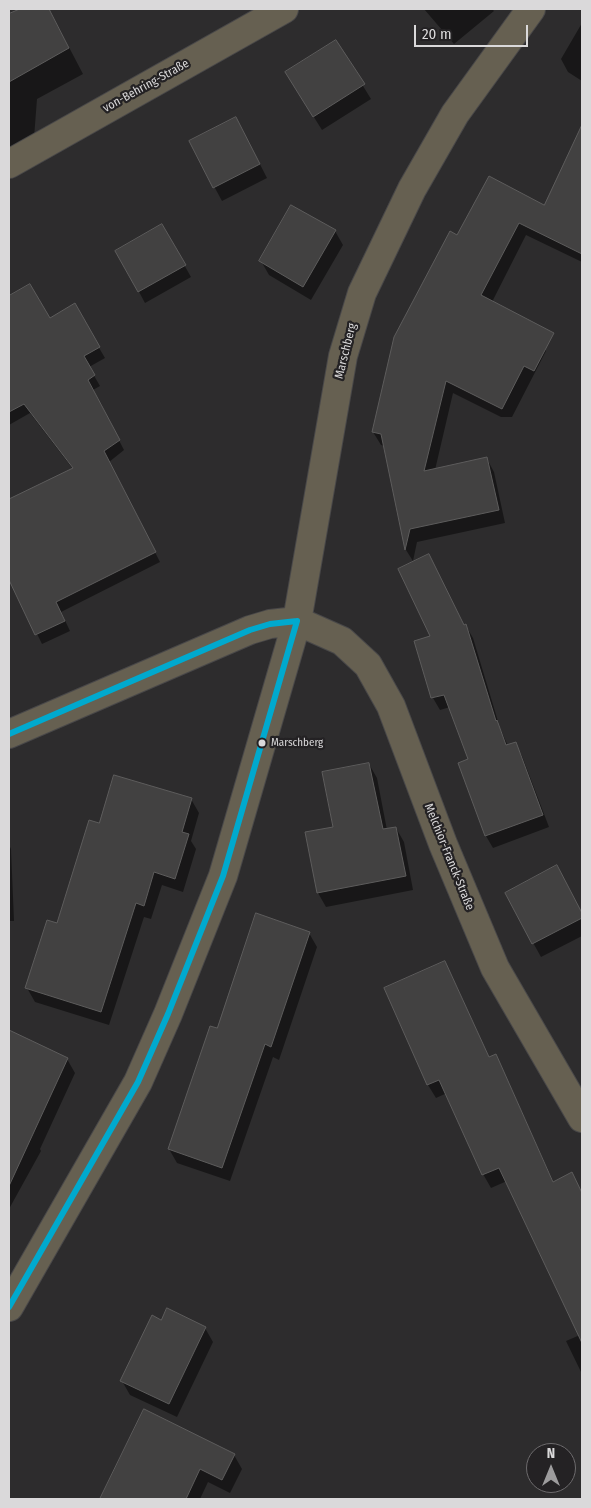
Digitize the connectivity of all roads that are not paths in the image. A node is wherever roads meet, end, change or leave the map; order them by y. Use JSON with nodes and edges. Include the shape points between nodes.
{"nodes":[{"id":1,"x":284,"y":9,"type":"edge"},
{"id":2,"x":531,"y":9,"type":"edge"},
{"id":3,"x":9,"y":164,"type":"edge"},
{"id":4,"x":297,"y":621,"type":"junction"},
{"id":5,"x":9,"y":734,"type":"edge"},
{"id":6,"x":582,"y":1118,"type":"edge"},
{"id":7,"x":9,"y":1307,"type":"edge"}],
"edges":[{"from":1,"to":3,"type":"street","name":"von-Behring-Straße"},
{"from":2,"to":4,"type":"street","name":"Marschberg","via":[[455,114],[412,189],[362,293],[343,356]]},
{"from":4,"to":5,"type":"street","via":[[250,630]]},
{"from":4,"to":6,"type":"street","name":"Melchior-Franck-Straße","via":[[342,641],[373,674],[391,706],[443,844],[495,968]]},
{"from":4,"to":7,"type":"street","name":"Marschberg","via":[[223,876],[168,1014],[138,1082]]}]}
